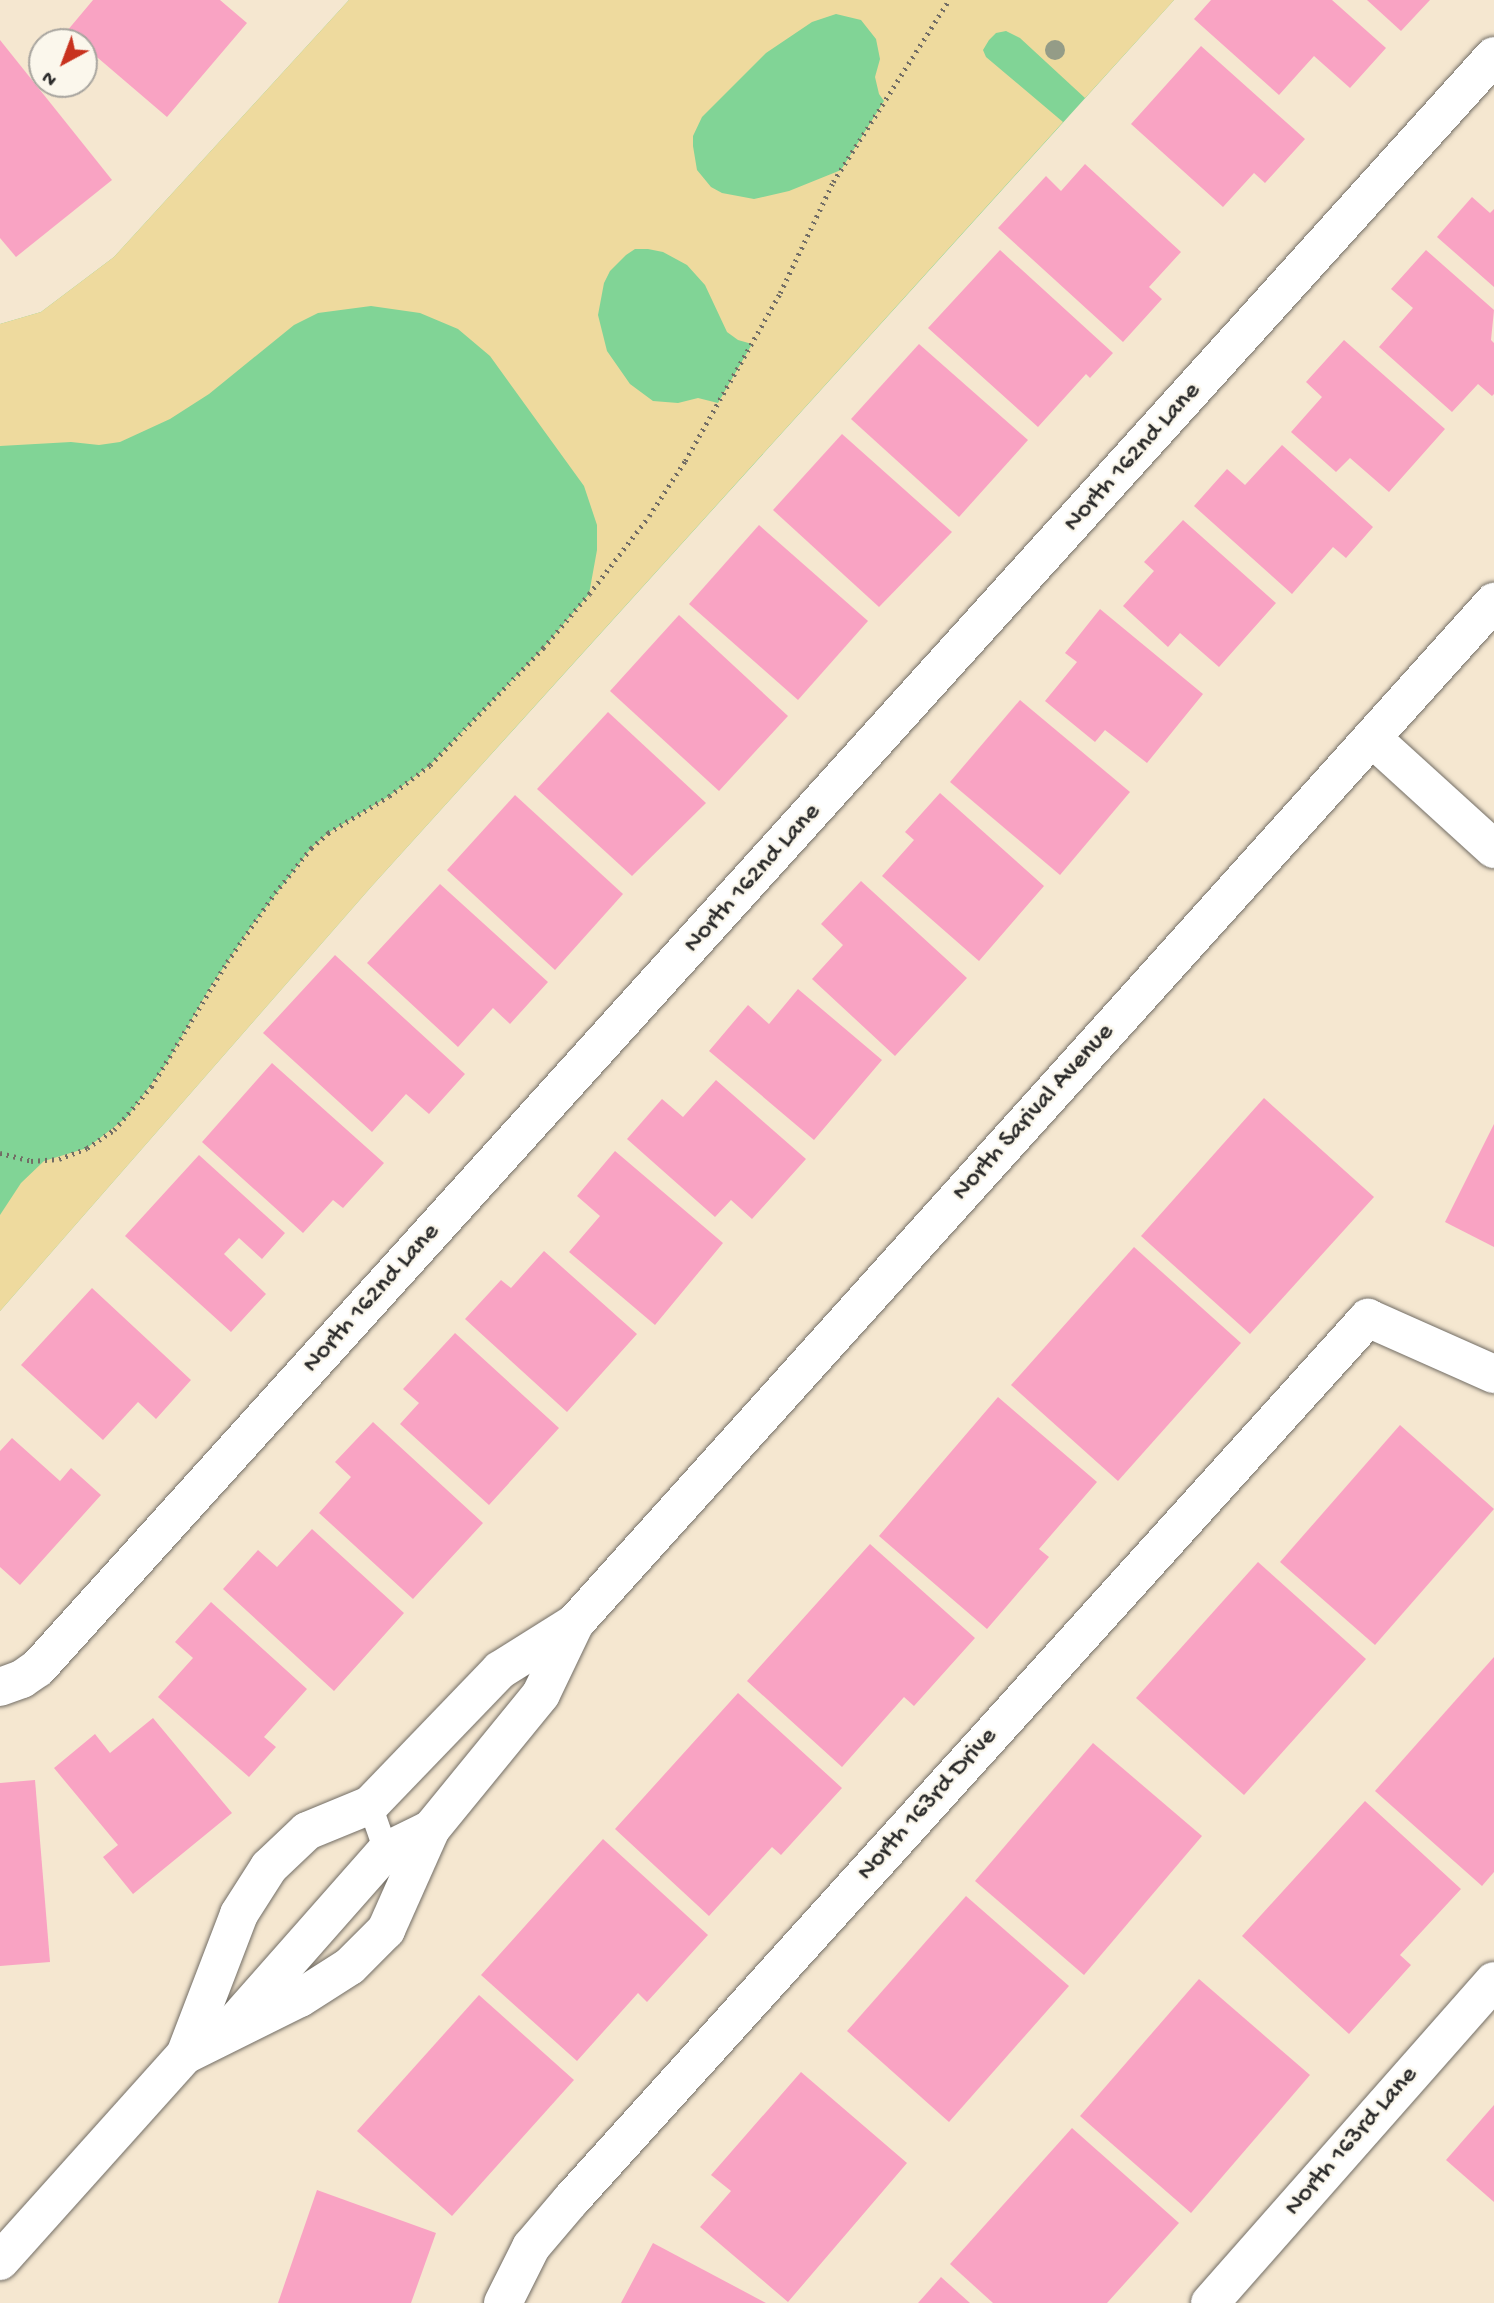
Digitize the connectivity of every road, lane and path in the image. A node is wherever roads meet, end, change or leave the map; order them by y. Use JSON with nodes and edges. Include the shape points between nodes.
{"nodes":[{"id":1,"x":950,"y":0,"type":"edge"},
{"id":2,"x":1494,"y":56,"type":"edge"},
{"id":3,"x":1494,"y":602,"type":"edge"},
{"id":4,"x":1372,"y":738,"type":"junction"},
{"id":5,"x":1494,"y":849,"type":"edge"},
{"id":6,"x":0,"y":1153,"type":"edge"},
{"id":7,"x":1494,"y":1374,"type":"edge"},
{"id":8,"x":575,"y":1623,"type":"junction"},
{"id":9,"x":0,"y":1687,"type":"edge"},
{"id":10,"x":370,"y":1805,"type":"junction"},
{"id":11,"x":431,"y":1829,"type":"junction"},
{"id":12,"x":386,"y":1851,"type":"junction"},
{"id":13,"x":1494,"y":1981,"type":"edge"},
{"id":14,"x":225,"y":2034,"type":"junction"},
{"id":15,"x":185,"y":2055,"type":"junction"},
{"id":16,"x":0,"y":2261,"type":"edge"},
{"id":17,"x":503,"y":2303,"type":"edge"},
{"id":18,"x":1210,"y":2303,"type":"edge"}],
"edges":[{"from":1,"to":6,"type":"path","via":[[833,183],[780,293],[685,461],[589,594],[452,744],[411,781],[328,832],[311,848],[233,953],[151,1087],[114,1130],[59,1159],[31,1161]]},
{"from":2,"to":9,"type":"street","name":"North 162nd Lane","via":[[38,1668]]},
{"from":3,"to":4,"type":"street","name":"North Sarival Avenue"},
{"from":4,"to":5,"type":"street"},
{"from":4,"to":8,"type":"street","name":"North Sarival Avenue"},
{"from":7,"to":17,"type":"street","name":"North 163rd Drive","via":[[1368,1318],[571,2200],[531,2247]]},
{"from":8,"to":10,"type":"street","name":"North Sarival Avenue","via":[[500,1670]]},
{"from":8,"to":11,"type":"street","name":"North Sarival Avenue","via":[[541,1694]]},
{"from":10,"to":12,"type":"lane"},
{"from":10,"to":15,"type":"street","name":"North Sarival Avenue","via":[[307,1831],[269,1867],[239,1914]]},
{"from":11,"to":12,"type":"street","name":"North Sarival Avenue"},
{"from":11,"to":14,"type":"street","name":"North Sarival Avenue","via":[[386,1930],[350,1966],[300,1998]]},
{"from":12,"to":14,"type":"street","name":"North Sarival Avenue"},
{"from":13,"to":18,"type":"street","name":"North 163rd Lane"},
{"from":14,"to":15,"type":"street","name":"North Sarival Avenue"},
{"from":15,"to":16,"type":"street","name":"North Sarival Avenue"}]}
